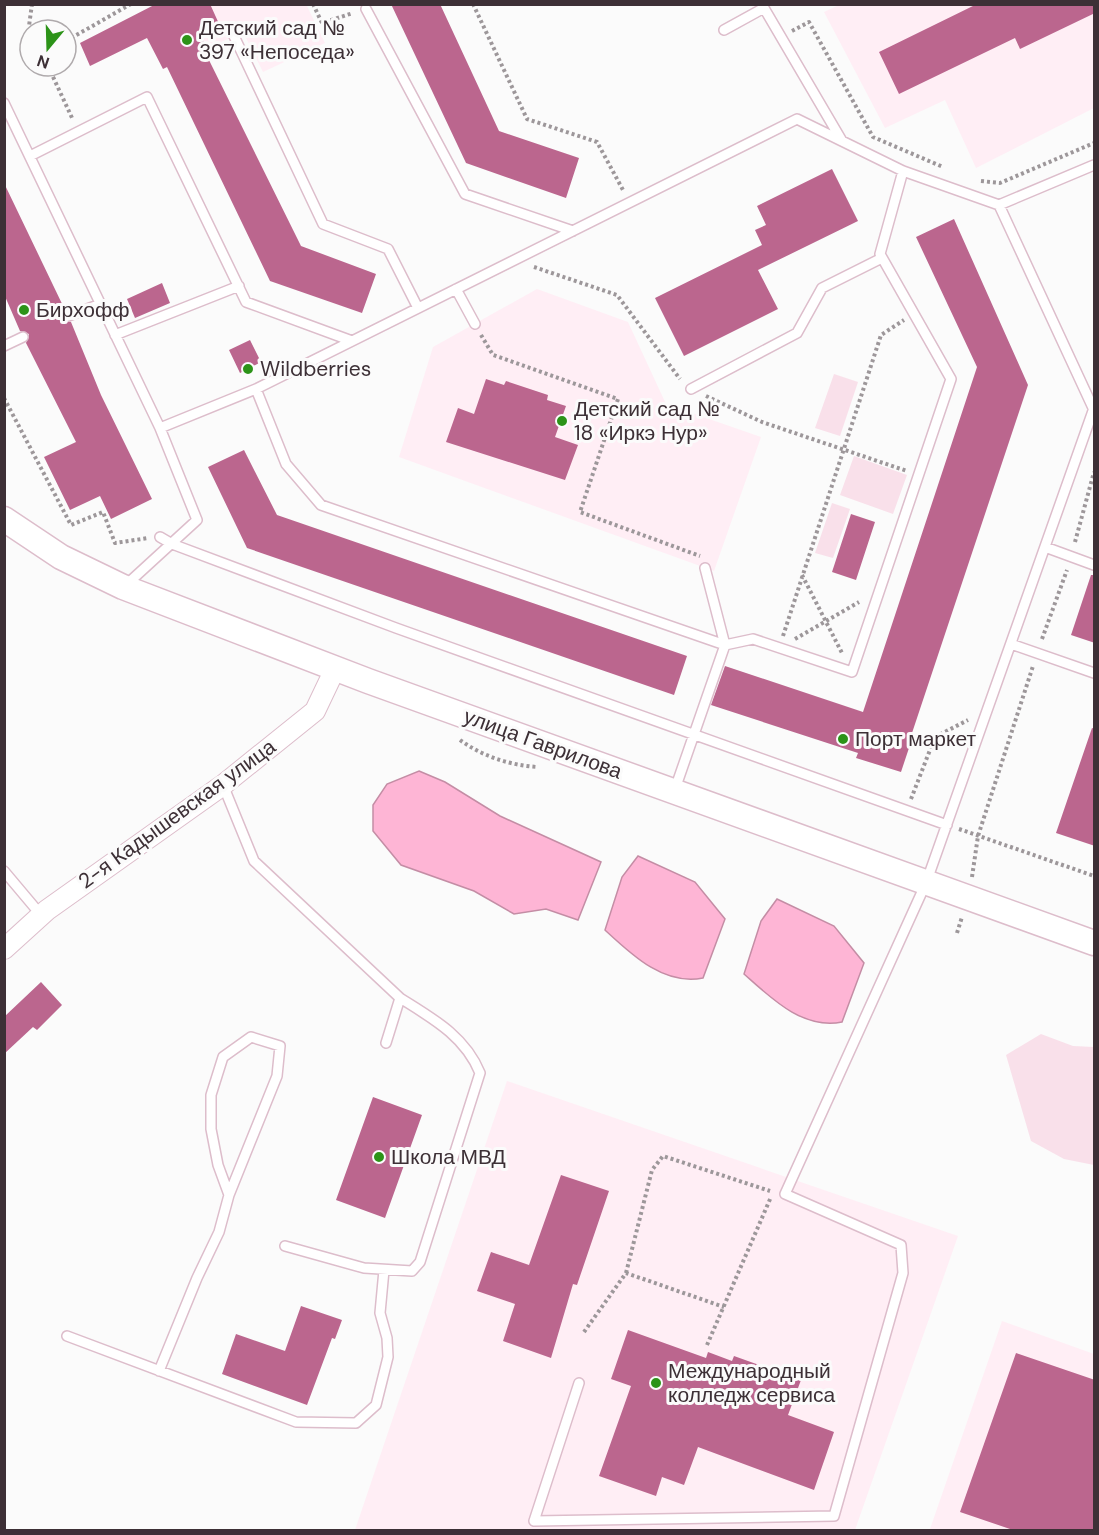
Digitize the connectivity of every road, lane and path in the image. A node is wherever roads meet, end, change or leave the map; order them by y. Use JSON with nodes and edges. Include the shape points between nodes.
{"nodes":[{"id":1,"x":131,"y":4,"type":"edge"},
{"id":2,"x":313,"y":4,"type":"edge"},
{"id":3,"x":473,"y":4,"type":"edge"},
{"id":4,"x":767,"y":6,"type":"edge"},
{"id":5,"x":366,"y":9,"type":"joint"},
{"id":6,"x":809,"y":22,"type":"dead end"},
{"id":7,"x":724,"y":30,"type":"dead end"},
{"id":8,"x":78,"y":34,"type":"edge"},
{"id":9,"x":234,"y":36,"type":"dead end"},
{"id":10,"x":54,"y":78,"type":"edge"},
{"id":11,"x":4,"y":103,"type":"edge"},
{"id":12,"x":79,"y":132,"type":"junction"},
{"id":13,"x":843,"y":141,"type":"junction"},
{"id":14,"x":1095,"y":143,"type":"edge"},
{"id":15,"x":30,"y":156,"type":"junction"},
{"id":16,"x":1095,"y":165,"type":"edge"},
{"id":17,"x":903,"y":171,"type":"junction"},
{"id":18,"x":953,"y":171,"type":"dead end"},
{"id":19,"x":974,"y":180,"type":"dead end"},
{"id":20,"x":630,"y":203,"type":"junction"},
{"id":21,"x":999,"y":205,"type":"junction"},
{"id":22,"x":573,"y":231,"type":"junction"},
{"id":23,"x":882,"y":258,"type":"junction"},
{"id":24,"x":238,"y":286,"type":"junction"},
{"id":25,"x":456,"y":289,"type":"junction"},
{"id":26,"x":101,"y":304,"type":"junction"},
{"id":27,"x":418,"y":308,"type":"junction"},
{"id":28,"x":914,"y":314,"type":"junction"},
{"id":29,"x":68,"y":316,"type":"dead end"},
{"id":30,"x":475,"y":324,"type":"joint"},
{"id":31,"x":116,"y":335,"type":"junction"},
{"id":32,"x":23,"y":337,"type":"dead end"},
{"id":33,"x":352,"y":341,"type":"junction"},
{"id":34,"x":4,"y":346,"type":"edge"},
{"id":35,"x":256,"y":389,"type":"junction"},
{"id":36,"x":691,"y":389,"type":"dead end"},
{"id":37,"x":4,"y":398,"type":"edge"},
{"id":38,"x":1094,"y":409,"type":"edge"},
{"id":39,"x":160,"y":428,"type":"junction"},
{"id":40,"x":1095,"y":472,"type":"edge"},
{"id":41,"x":6,"y":522,"type":"edge"},
{"id":42,"x":160,"y":537,"type":"joint"},
{"id":43,"x":172,"y":544,"type":"junction"},
{"id":44,"x":1045,"y":547,"type":"junction"},
{"id":45,"x":1071,"y":557,"type":"junction"},
{"id":46,"x":1095,"y":565,"type":"edge"},
{"id":47,"x":705,"y":568,"type":"joint"},
{"id":48,"x":802,"y":575,"type":"junction"},
{"id":49,"x":123,"y":587,"type":"junction"},
{"id":50,"x":880,"y":590,"type":"junction"},
{"id":51,"x":826,"y":621,"type":"junction"},
{"id":52,"x":1011,"y":644,"type":"junction"},
{"id":53,"x":725,"y":645,"type":"junction"},
{"id":54,"x":779,"y":648,"type":"junction"},
{"id":55,"x":1037,"y":653,"type":"junction"},
{"id":56,"x":335,"y":669,"type":"junction"},
{"id":57,"x":852,"y":672,"type":"junction"},
{"id":58,"x":1095,"y":673,"type":"edge"},
{"id":59,"x":987,"y":711,"type":"junction"},
{"id":60,"x":693,"y":734,"type":"junction"},
{"id":61,"x":223,"y":785,"type":"junction"},
{"id":62,"x":674,"y":791,"type":"junction"},
{"id":63,"x":906,"y":810,"type":"junction"},
{"id":64,"x":947,"y":825,"type":"junction"},
{"id":65,"x":978,"y":836,"type":"junction"},
{"id":66,"x":4,"y":871,"type":"edge"},
{"id":67,"x":1095,"y":876,"type":"edge"},
{"id":68,"x":926,"y":883,"type":"junction"},
{"id":69,"x":968,"y":898,"type":"junction"},
{"id":70,"x":40,"y":915,"type":"junction"},
{"id":71,"x":957,"y":933,"type":"dead end"},
{"id":72,"x":1095,"y":943,"type":"edge"},
{"id":73,"x":4,"y":949,"type":"edge"},
{"id":74,"x":400,"y":998,"type":"junction"},
{"id":75,"x":386,"y":1043,"type":"dead end"},
{"id":76,"x":785,"y":1194,"type":"junction"},
{"id":77,"x":229,"y":1195,"type":"junction"},
{"id":78,"x":285,"y":1246,"type":"dead end"},
{"id":79,"x":384,"y":1270,"type":"junction"},
{"id":80,"x":626,"y":1273,"type":"junction"},
{"id":81,"x":724,"y":1306,"type":"dead end"},
{"id":82,"x":584,"y":1332,"type":"dead end"},
{"id":83,"x":67,"y":1336,"type":"dead end"},
{"id":84,"x":159,"y":1371,"type":"junction"},
{"id":85,"x":579,"y":1383,"type":"dead end"}],
"edges":[{"from":1,"to":8,"type":"path"},
{"from":2,"to":5,"type":"path","via":[[322,23]]},
{"from":3,"to":20,"type":"path","via":[[527,119],[597,142]]},
{"from":4,"to":7,"type":"lane"},
{"from":4,"to":13,"type":"lane"},
{"from":5,"to":22,"type":"lane","via":[[465,194]]},
{"from":6,"to":18,"type":"path","via":[[873,137]]},
{"from":9,"to":27,"type":"lane","via":[[323,224],[388,249]]},
{"from":10,"to":12,"type":"path"},
{"from":11,"to":15,"type":"lane"},
{"from":12,"to":15,"type":"lane"},
{"from":12,"to":24,"type":"lane","via":[[147,97]]},
{"from":13,"to":17,"type":"lane"},
{"from":13,"to":20,"type":"lane","via":[[797,119]]},
{"from":14,"to":19,"type":"path","via":[[1000,183]]},
{"from":15,"to":26,"type":"lane"},
{"from":16,"to":21,"type":"lane"},
{"from":17,"to":21,"type":"lane"},
{"from":17,"to":23,"type":"lane"},
{"from":20,"to":22,"type":"lane"},
{"from":21,"to":38,"type":"lane"},
{"from":22,"to":25,"type":"lane"},
{"from":23,"to":28,"type":"lane"},
{"from":23,"to":36,"type":"lane","via":[[822,288],[797,333]]},
{"from":24,"to":31,"type":"lane"},
{"from":24,"to":33,"type":"lane","via":[[246,302]]},
{"from":25,"to":27,"type":"lane"},
{"from":25,"to":30,"type":"lane"},
{"from":26,"to":29,"type":"lane"},
{"from":26,"to":31,"type":"lane"},
{"from":27,"to":33,"type":"lane"},
{"from":28,"to":48,"type":"path","via":[[881,335]]},
{"from":28,"to":50,"type":"lane","via":[[951,379]]},
{"from":30,"to":47,"type":"path","via":[[493,355],[618,399],[580,512],[702,556]]},
{"from":31,"to":39,"type":"lane"},
{"from":32,"to":34,"type":"lane"},
{"from":33,"to":35,"type":"lane"},
{"from":35,"to":39,"type":"lane"},
{"from":35,"to":53,"type":"lane","via":[[286,464],[321,505]]},
{"from":37,"to":42,"type":"path","via":[[71,525],[103,512],[115,543]]},
{"from":38,"to":44,"type":"lane"},
{"from":39,"to":43,"type":"lane","via":[[196,520]]},
{"from":40,"to":45,"type":"path"},
{"from":41,"to":49,"type":"street","name":"улица Гаврилова","via":[[61,557]]},
{"from":42,"to":43,"type":"lane"},
{"from":43,"to":49,"type":"lane"},
{"from":43,"to":60,"type":"lane"},
{"from":44,"to":45,"type":"lane"},
{"from":44,"to":52,"type":"lane"},
{"from":45,"to":46,"type":"lane"},
{"from":45,"to":55,"type":"path"},
{"from":47,"to":53,"type":"lane"},
{"from":48,"to":51,"type":"path"},
{"from":48,"to":54,"type":"path"},
{"from":49,"to":56,"type":"street","name":"улица Гаврилова"},
{"from":50,"to":51,"type":"path"},
{"from":50,"to":57,"type":"lane"},
{"from":51,"to":54,"type":"path"},
{"from":51,"to":57,"type":"path"},
{"from":52,"to":55,"type":"lane"},
{"from":52,"to":59,"type":"lane"},
{"from":53,"to":54,"type":"lane","via":[[753,639]]},
{"from":53,"to":60,"type":"lane"},
{"from":54,"to":57,"type":"lane"},
{"from":55,"to":58,"type":"lane"},
{"from":55,"to":65,"type":"path"},
{"from":56,"to":61,"type":"street","name":"2-я Кадышевская улица","via":[[315,711]]},
{"from":56,"to":62,"type":"street","name":"улица Гаврилова"},
{"from":59,"to":63,"type":"path","via":[[935,737]]},
{"from":59,"to":64,"type":"lane"},
{"from":60,"to":62,"type":"lane"},
{"from":60,"to":63,"type":"lane"},
{"from":61,"to":70,"type":"street","name":"2-я Кадышевская улица"},
{"from":61,"to":74,"type":"lane","via":[[254,861]]},
{"from":62,"to":68,"type":"street","name":"улица Гаврилова"},
{"from":63,"to":64,"type":"lane"},
{"from":64,"to":65,"type":"path"},
{"from":64,"to":68,"type":"lane"},
{"from":65,"to":67,"type":"path"},
{"from":65,"to":69,"type":"path"},
{"from":66,"to":70,"type":"lane"},
{"from":68,"to":69,"type":"street","name":"улица Гаврилова"},
{"from":68,"to":76,"type":"lane"},
{"from":69,"to":71,"type":"path"},
{"from":69,"to":72,"type":"street","name":"улица Гаврилова"},
{"from":70,"to":73,"type":"street","name":"2-я Кадышевская улица"},
{"from":74,"to":75,"type":"lane"},
{"from":74,"to":79,"type":"lane","via":[[444,1025],[472,1054],[480,1073],[420,1262],[412,1271]]},
{"from":76,"to":80,"type":"path","via":[[663,1156],[652,1170]]},
{"from":76,"to":85,"type":"lane","via":[[901,1245],[903,1273],[834,1516],[534,1521]]},
{"from":77,"to":77,"type":"lane","via":[[211,1129],[211,1095],[224,1057],[251,1037],[280,1046],[277,1076]]},
{"from":77,"to":84,"type":"lane","via":[[219,1232]]},
{"from":78,"to":79,"type":"lane"},
{"from":79,"to":84,"type":"lane","via":[[380,1313],[388,1357],[376,1405],[356,1424],[296,1422]]},
{"from":80,"to":81,"type":"path"},
{"from":80,"to":82,"type":"path"},
{"from":83,"to":84,"type":"lane"}]}
